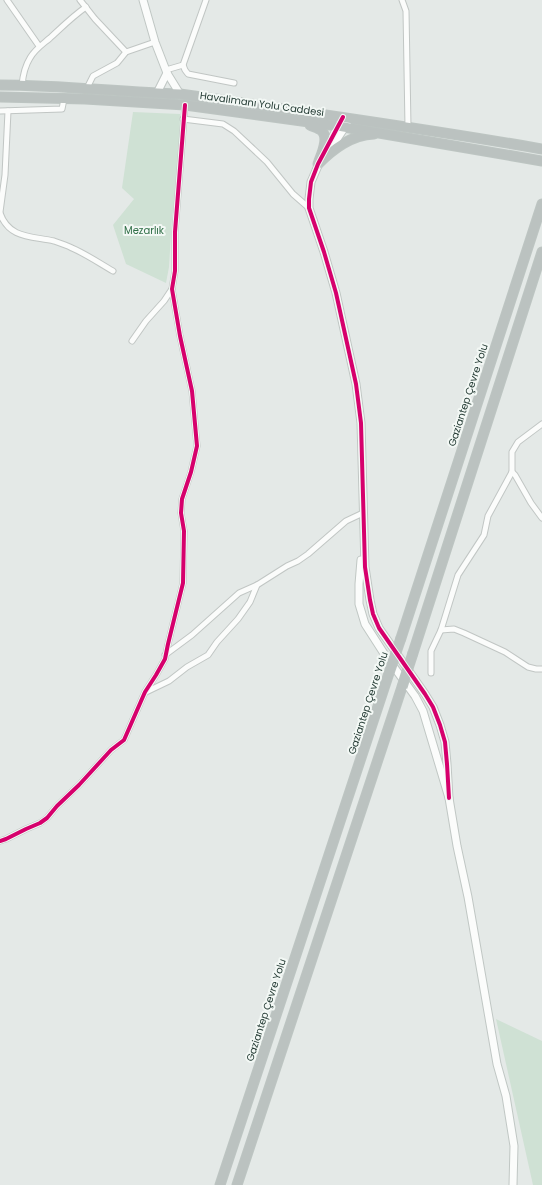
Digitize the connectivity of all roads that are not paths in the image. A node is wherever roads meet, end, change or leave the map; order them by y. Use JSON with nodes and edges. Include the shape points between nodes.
{"nodes":[{"id":1,"x":6,"y":0,"type":"edge"},
{"id":2,"x":80,"y":0,"type":"edge"},
{"id":3,"x":143,"y":0,"type":"edge"},
{"id":4,"x":206,"y":0,"type":"edge"},
{"id":5,"x":402,"y":0,"type":"edge"},
{"id":6,"x":86,"y":7,"type":"junction"},
{"id":7,"x":155,"y":42,"type":"junction"},
{"id":8,"x":39,"y":46,"type":"junction"},
{"id":9,"x":126,"y":52,"type":"junction"},
{"id":10,"x":183,"y":65,"type":"junction"},
{"id":11,"x":166,"y":72,"type":"junction"},
{"id":12,"x":234,"y":83,"type":"dead end"},
{"id":13,"x":0,"y":84,"type":"edge"},
{"id":14,"x":22,"y":85,"type":"junction"},
{"id":15,"x":87,"y":88,"type":"junction"},
{"id":16,"x":157,"y":93,"type":"junction"},
{"id":17,"x":180,"y":94,"type":"junction"},
{"id":18,"x":0,"y":97,"type":"edge"},
{"id":19,"x":64,"y":99,"type":"junction"},
{"id":20,"x":185,"y":105,"type":"junction"},
{"id":21,"x":0,"y":111,"type":"edge"},
{"id":22,"x":8,"y":111,"type":"junction"},
{"id":23,"x":347,"y":117,"type":"junction"},
{"id":24,"x":183,"y":119,"type":"junction"},
{"id":25,"x":292,"y":119,"type":"junction"},
{"id":26,"x":342,"y":126,"type":"junction"},
{"id":27,"x":408,"y":127,"type":"junction"},
{"id":28,"x":386,"y":134,"type":"junction"},
{"id":29,"x":542,"y":149,"type":"edge"},
{"id":30,"x":542,"y":161,"type":"edge"},
{"id":31,"x":318,"y":164,"type":"junction"},
{"id":32,"x":542,"y":204,"type":"edge"},
{"id":33,"x":309,"y":208,"type":"junction"},
{"id":34,"x":0,"y":212,"type":"edge"},
{"id":35,"x":542,"y":252,"type":"edge"},
{"id":36,"x":113,"y":271,"type":"dead end"},
{"id":37,"x":172,"y":290,"type":"junction"},
{"id":38,"x":132,"y":341,"type":"dead end"},
{"id":39,"x":542,"y":424,"type":"edge"},
{"id":40,"x":512,"y":472,"type":"junction"},
{"id":41,"x":363,"y":513,"type":"junction"},
{"id":42,"x":542,"y":517,"type":"edge"},
{"id":43,"x":363,"y":537,"type":"junction"},
{"id":44,"x":257,"y":584,"type":"junction"},
{"id":45,"x":441,"y":630,"type":"junction"},
{"id":46,"x":165,"y":656,"type":"junction"},
{"id":47,"x":542,"y":670,"type":"edge"},
{"id":48,"x":431,"y":674,"type":"dead end"},
{"id":49,"x":145,"y":692,"type":"junction"},
{"id":50,"x":448,"y":798,"type":"junction"},
{"id":51,"x":0,"y":841,"type":"edge"},
{"id":52,"x":220,"y":1185,"type":"edge"},
{"id":53,"x":238,"y":1185,"type":"edge"},
{"id":54,"x":513,"y":1185,"type":"edge"}],
"edges":[{"from":1,"to":8,"type":"street"},
{"from":2,"to":6,"type":"street"},
{"from":3,"to":7,"type":"street"},
{"from":4,"to":10,"type":"street"},
{"from":5,"to":27,"type":"street","via":[[406,11]]},
{"from":6,"to":8,"type":"street"},
{"from":6,"to":9,"type":"street"},
{"from":7,"to":9,"type":"street"},
{"from":7,"to":11,"type":"street"},
{"from":8,"to":14,"type":"street","via":[[30,56],[23,72]]},
{"from":9,"to":15,"type":"street","via":[[117,63],[93,76]]},
{"from":10,"to":11,"type":"street"},
{"from":10,"to":12,"type":"street","via":[[188,74]]},
{"from":11,"to":16,"type":"street"},
{"from":11,"to":17,"type":"street"},
{"from":13,"to":14,"type":"highway","name":"Havalimanı Yolu Caddesi"},
{"from":14,"to":15,"type":"highway","name":"Havalimanı Yolu Caddesi"},
{"from":15,"to":16,"type":"highway","name":"Havalimanı Yolu Caddesi"},
{"from":16,"to":17,"type":"highway","name":"Havalimanı Yolu Caddesi"},
{"from":17,"to":23,"type":"highway","name":"Havalimanı Yolu Caddesi"},
{"from":18,"to":19,"type":"highway","name":"Havalimanı Yolu Caddesi"},
{"from":19,"to":20,"type":"highway","name":"Havalimanı Yolu Caddesi"},
{"from":19,"to":22,"type":"street","via":[[62,109]]},
{"from":20,"to":24,"type":"street"},
{"from":20,"to":25,"type":"highway","name":"Havalimanı Yolu Caddesi"},
{"from":21,"to":22,"type":"street"},
{"from":22,"to":34,"type":"street","via":[[5,175]]},
{"from":23,"to":26,"type":"street"},
{"from":23,"to":27,"type":"highway","name":"Havalimanı Yolu Caddesi"},
{"from":24,"to":33,"type":"street","via":[[223,124],[234,131]]},
{"from":24,"to":37,"type":"street"},
{"from":25,"to":26,"type":"highway","name":"Havalimanı Yolu Caddesi"},
{"from":25,"to":31,"type":"highway","via":[[322,130],[324,144]]},
{"from":26,"to":28,"type":"highway","name":"Havalimanı Yolu Caddesi"},
{"from":26,"to":31,"type":"street"},
{"from":27,"to":29,"type":"highway","name":"Havalimanı Yolu Caddesi"},
{"from":28,"to":30,"type":"highway","name":"Havalimanı Yolu Caddesi"},
{"from":28,"to":31,"type":"highway","via":[[370,134],[348,141],[329,153]]},
{"from":31,"to":33,"type":"street","via":[[311,182]]},
{"from":32,"to":52,"type":"highway","name":"Gaziantep Çevre Yolu","bridge":true},
{"from":33,"to":41,"type":"street","via":[[336,293],[356,384],[361,424]]},
{"from":34,"to":36,"type":"street","via":[[3,221],[13,231],[72,248]]},
{"from":35,"to":53,"type":"highway","bridge":true},
{"from":37,"to":38,"type":"street"},
{"from":37,"to":46,"type":"street","via":[[192,391],[197,446],[182,499],[183,583]]},
{"from":39,"to":40,"type":"street","via":[[518,442],[512,452]]},
{"from":40,"to":42,"type":"street"},
{"from":40,"to":45,"type":"street","via":[[488,516],[484,534],[458,574]]},
{"from":41,"to":43,"type":"street"},
{"from":41,"to":44,"type":"street","via":[[346,521],[308,554]]},
{"from":43,"to":50,"type":"street","via":[[373,614],[379,628],[429,700],[440,725],[445,742]]},
{"from":43,"to":50,"type":"street","via":[[359,604],[365,624],[423,711]]},
{"from":44,"to":46,"type":"street","via":[[239,593]]},
{"from":44,"to":49,"type":"street","via":[[250,602],[208,655],[168,681]]},
{"from":45,"to":47,"type":"street","via":[[454,629],[506,652],[528,667]]},
{"from":45,"to":48,"type":"street","via":[[431,651]]},
{"from":46,"to":49,"type":"street"},
{"from":49,"to":51,"type":"street","via":[[124,740],[111,750],[47,818]]},
{"from":50,"to":54,"type":"street","via":[[497,1064],[506,1096],[514,1146]]}]}
